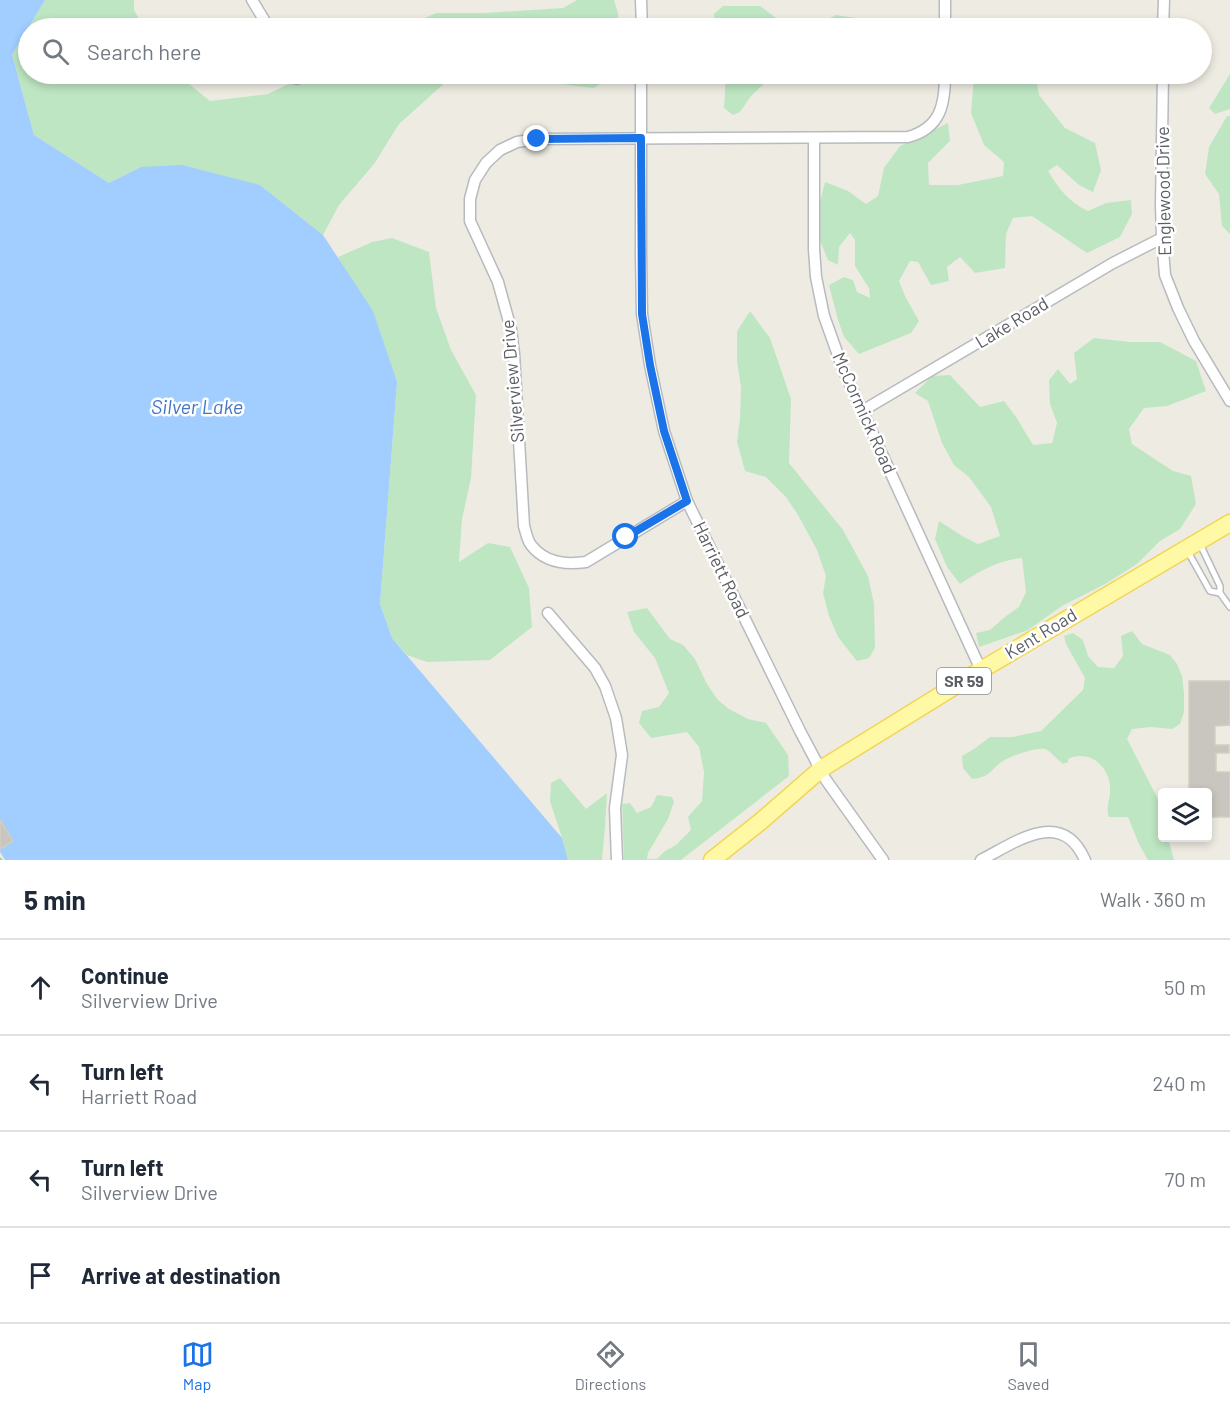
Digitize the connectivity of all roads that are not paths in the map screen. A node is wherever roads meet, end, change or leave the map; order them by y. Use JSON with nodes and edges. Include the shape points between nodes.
{"nodes":[{"id":1,"x":252,"y":0,"type":"edge"},
{"id":2,"x":641,"y":0,"type":"edge"},
{"id":3,"x":945,"y":0,"type":"edge"},
{"id":4,"x":1164,"y":0,"type":"edge"},
{"id":5,"x":263,"y":18,"type":"edge"},
{"id":6,"x":642,"y":18,"type":"edge"},
{"id":7,"x":945,"y":18,"type":"edge"},
{"id":8,"x":1163,"y":18,"type":"edge"},
{"id":9,"x":641,"y":84,"type":"edge"},
{"id":10,"x":945,"y":84,"type":"edge"},
{"id":11,"x":1163,"y":84,"type":"edge"},
{"id":12,"x":641,"y":138,"type":"junction"},
{"id":13,"x":814,"y":139,"type":"junction"},
{"id":14,"x":1162,"y":238,"type":"junction"},
{"id":15,"x":1225,"y":383,"type":"edge"},
{"id":16,"x":1230,"y":401,"type":"edge"},
{"id":17,"x":862,"y":411,"type":"junction"},
{"id":18,"x":687,"y":501,"type":"junction"},
{"id":19,"x":1230,"y":523,"type":"edge"},
{"id":20,"x":1192,"y":544,"type":"junction"},
{"id":21,"x":1220,"y":592,"type":"junction"},
{"id":22,"x":1230,"y":608,"type":"edge"},
{"id":23,"x":548,"y":614,"type":"dead end"},
{"id":24,"x":981,"y":670,"type":"junction"},
{"id":25,"x":821,"y":769,"type":"junction"},
{"id":26,"x":617,"y":860,"type":"edge"},
{"id":27,"x":712,"y":860,"type":"edge"},
{"id":28,"x":883,"y":860,"type":"edge"},
{"id":29,"x":981,"y":860,"type":"edge"},
{"id":30,"x":1085,"y":860,"type":"edge"}],
"edges":[{"from":1,"to":5,"type":"street"},
{"from":2,"to":6,"type":"street"},
{"from":3,"to":7,"type":"street"},
{"from":4,"to":8,"type":"street"},
{"from":9,"to":12,"type":"street","name":"Harriett Road"},
{"from":10,"to":13,"type":"street","name":"Silverview Drive","via":[[939,115],[916,135]]},
{"from":11,"to":14,"type":"street","name":"Englewood Drive"},
{"from":12,"to":13,"type":"street","name":"Silverview Drive"},
{"from":12,"to":18,"type":"street","name":"Harriett Road","via":[[642,314],[664,431]]},
{"from":12,"to":18,"type":"street","name":"Silverview Drive","via":[[537,139],[500,150],[475,180],[470,221],[498,282],[512,329],[524,526],[530,543],[556,562],[586,562]]},
{"from":13,"to":17,"type":"street","name":"McCormick Road","via":[[814,249],[819,292],[837,353]]},
{"from":14,"to":15,"type":"street","name":"Englewood Drive","via":[[1165,275],[1172,294],[1194,341]]},
{"from":14,"to":17,"type":"street","name":"Lake Road"},
{"from":15,"to":16,"type":"street","name":"Englewood Drive"},
{"from":17,"to":24,"type":"street","name":"McCormick Road"},
{"from":18,"to":25,"type":"street","name":"Harriett Road"},
{"from":19,"to":20,"type":"main road","name":"Kent Road","number":"SR 59"},
{"from":20,"to":21,"type":"lane","via":[[1220,586]]},
{"from":20,"to":21,"type":"lane","via":[[1210,591]]},
{"from":20,"to":24,"type":"main road","name":"Kent Road","number":"SR 59"},
{"from":21,"to":22,"type":"lane"},
{"from":23,"to":26,"type":"street","via":[[595,668],[616,718],[622,755],[615,808]]},
{"from":24,"to":25,"type":"main road","name":"Kent Road","number":"SR 59"},
{"from":25,"to":27,"type":"main road","name":"Kent Road","number":"SR 59"},
{"from":25,"to":28,"type":"street","name":"Harriett Road"},
{"from":29,"to":30,"type":"street","via":[[1040,832],[1051,832],[1072,840]]}]}
